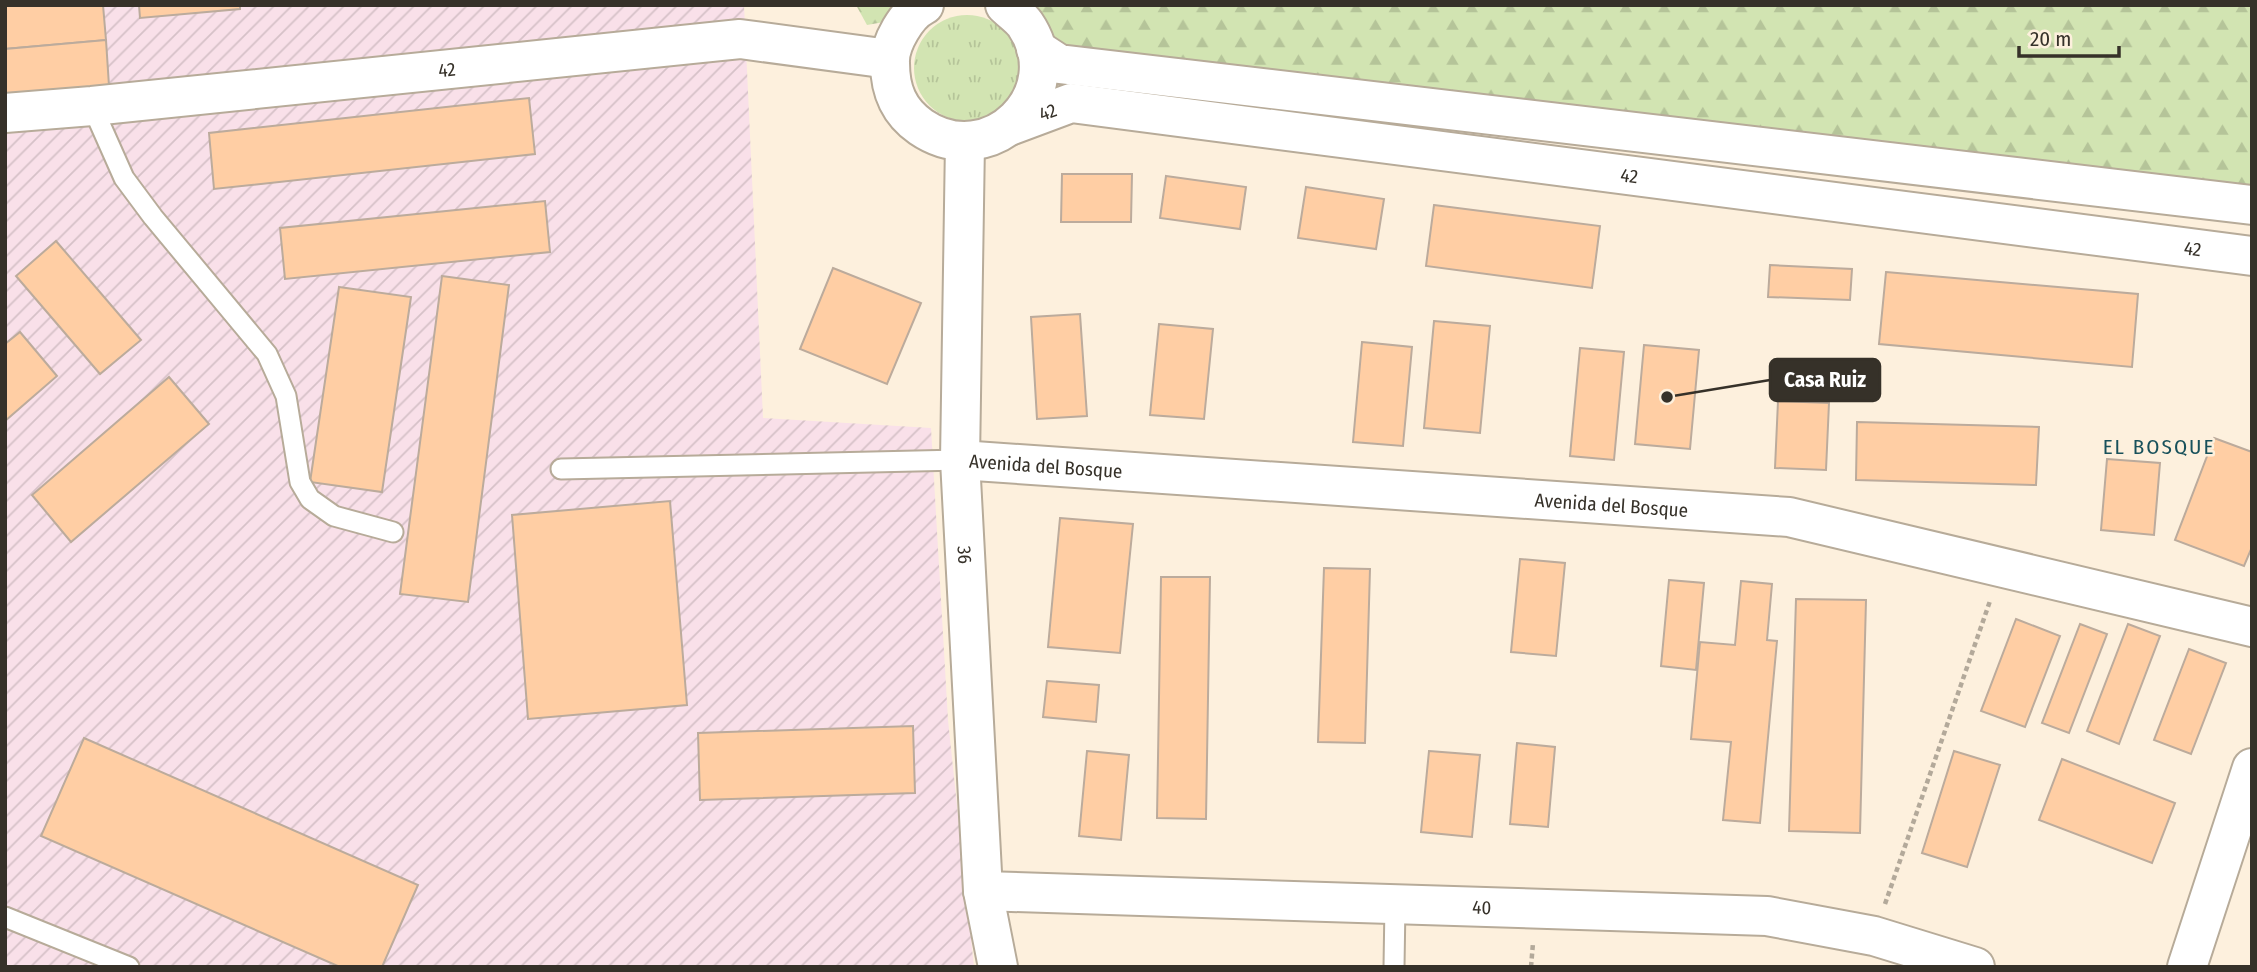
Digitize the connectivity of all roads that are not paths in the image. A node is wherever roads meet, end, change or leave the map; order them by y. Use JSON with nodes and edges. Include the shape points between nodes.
{"nodes":[{"id":1,"x":924,"y":5,"type":"edge"},
{"id":2,"x":1005,"y":5,"type":"edge"},
{"id":3,"x":1036,"y":49,"type":"junction"},
{"id":4,"x":889,"y":59,"type":"junction"},
{"id":5,"x":92,"y":106,"type":"junction"},
{"id":6,"x":5,"y":113,"type":"edge"},
{"id":7,"x":1012,"y":125,"type":"junction"},
{"id":8,"x":965,"y":142,"type":"junction"},
{"id":9,"x":2252,"y":205,"type":"edge"},
{"id":10,"x":2252,"y":256,"type":"edge"},
{"id":11,"x":960,"y":460,"type":"junction"},
{"id":12,"x":561,"y":469,"type":"dead end"},
{"id":13,"x":393,"y":532,"type":"dead end"},
{"id":14,"x":2252,"y":627,"type":"edge"},
{"id":15,"x":2252,"y":768,"type":"edge"},
{"id":16,"x":983,"y":891,"type":"junction"},
{"id":17,"x":1395,"y":904,"type":"junction"},
{"id":18,"x":5,"y":917,"type":"edge"},
{"id":19,"x":128,"y":967,"type":"edge"},
{"id":20,"x":998,"y":967,"type":"edge"},
{"id":21,"x":1394,"y":967,"type":"edge"},
{"id":22,"x":1975,"y":967,"type":"edge"},
{"id":23,"x":2187,"y":967,"type":"edge"}],
"edges":[{"from":1,"to":4,"type":"street","name":"42","via":[[899,30]]},
{"from":2,"to":3,"type":"street","name":"42","via":[[1024,23]]},
{"from":3,"to":7,"type":"street","name":"42","via":[[1035,90]]},
{"from":3,"to":9,"type":"street","via":[[1059,64]]},
{"from":4,"to":5,"type":"street","name":"42","via":[[740,38]]},
{"from":4,"to":8,"type":"street","name":"42","via":[[892,91],[908,118],[934,136]]},
{"from":5,"to":6,"type":"street","name":"42"},
{"from":5,"to":13,"type":"lane","via":[[124,177],[267,354],[286,396],[300,482],[310,499],[334,516]]},
{"from":7,"to":8,"type":"street","name":"42","via":[[990,138]]},
{"from":7,"to":10,"type":"street","name":"42","via":[[1071,103]]},
{"from":8,"to":11,"type":"street","name":"36"},
{"from":11,"to":12,"type":"lane"},
{"from":11,"to":14,"type":"street","name":"Avenida del Bosque","via":[[1789,517]]},
{"from":11,"to":16,"type":"street","name":"36"},
{"from":15,"to":23,"type":"street"},
{"from":16,"to":17,"type":"street","name":"40"},
{"from":16,"to":20,"type":"street","name":"36"},
{"from":17,"to":21,"type":"lane"},
{"from":17,"to":22,"type":"street","name":"40","via":[[1767,916],[1874,936]]},
{"from":18,"to":19,"type":"lane"}]}
